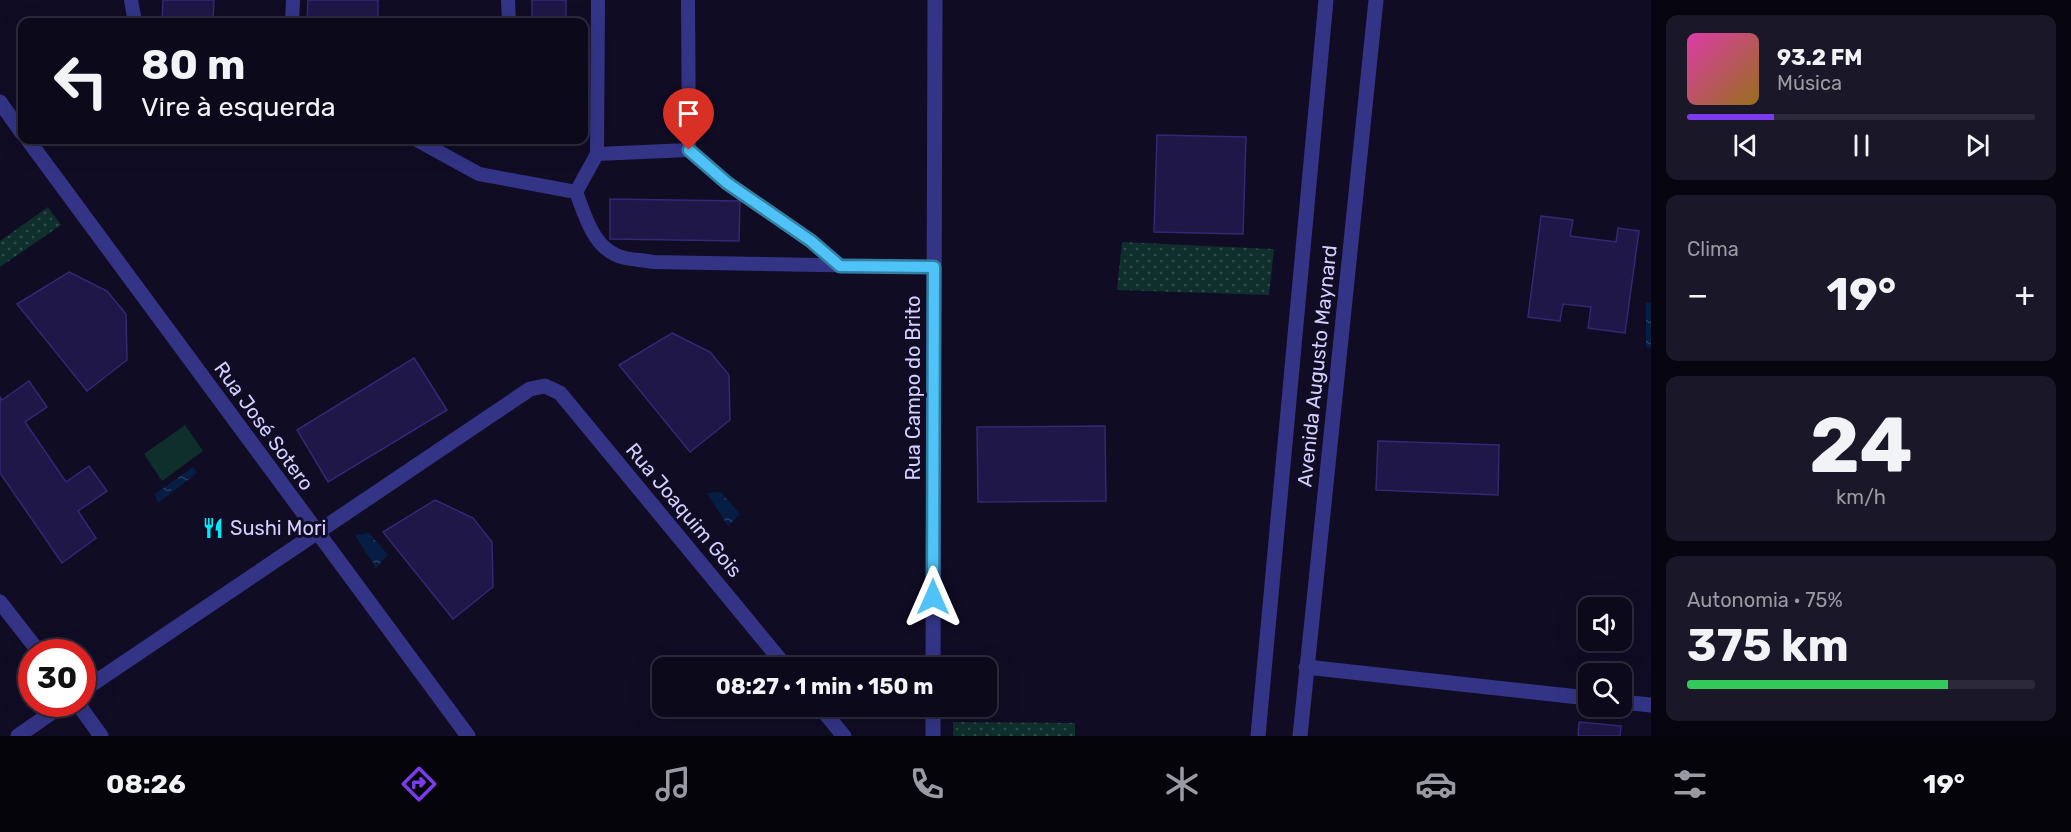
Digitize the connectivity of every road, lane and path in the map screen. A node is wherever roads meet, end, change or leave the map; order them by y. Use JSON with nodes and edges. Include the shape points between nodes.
{"nodes":[{"id":1,"x":131,"y":0,"type":"edge"},
{"id":2,"x":293,"y":0,"type":"edge"},
{"id":3,"x":508,"y":0,"type":"edge"},
{"id":4,"x":598,"y":0,"type":"edge"},
{"id":5,"x":688,"y":0,"type":"edge"},
{"id":6,"x":935,"y":0,"type":"edge"},
{"id":7,"x":1326,"y":0,"type":"edge"},
{"id":8,"x":1376,"y":0,"type":"edge"},
{"id":9,"x":134,"y":18,"type":"edge"},
{"id":10,"x":292,"y":18,"type":"edge"},
{"id":11,"x":509,"y":18,"type":"edge"},
{"id":12,"x":590,"y":95,"type":"edge"},
{"id":13,"x":0,"y":102,"type":"edge"},
{"id":14,"x":18,"y":122,"type":"edge"},
{"id":15,"x":31,"y":144,"type":"edge"},
{"id":16,"x":424,"y":144,"type":"edge"},
{"id":17,"x":689,"y":150,"type":"junction"},
{"id":18,"x":597,"y":154,"type":"junction"},
{"id":19,"x":576,"y":192,"type":"junction"},
{"id":20,"x":840,"y":266,"type":"junction"},
{"id":21,"x":934,"y":267,"type":"junction"},
{"id":22,"x":316,"y":533,"type":"junction"},
{"id":23,"x":0,"y":602,"type":"edge"},
{"id":24,"x":29,"y":639,"type":"edge"},
{"id":25,"x":778,"y":657,"type":"edge"},
{"id":26,"x":933,"y":657,"type":"edge"},
{"id":27,"x":1306,"y":667,"type":"junction"},
{"id":28,"x":96,"y":682,"type":"edge"},
{"id":29,"x":1578,"y":697,"type":"edge"},
{"id":30,"x":1632,"y":703,"type":"edge"},
{"id":31,"x":1651,"y":705,"type":"edge"},
{"id":32,"x":45,"y":717,"type":"edge"},
{"id":33,"x":87,"y":717,"type":"edge"},
{"id":34,"x":828,"y":717,"type":"edge"},
{"id":35,"x":933,"y":717,"type":"edge"},
{"id":36,"x":18,"y":736,"type":"edge"},
{"id":37,"x":101,"y":736,"type":"edge"},
{"id":38,"x":468,"y":736,"type":"edge"},
{"id":39,"x":844,"y":736,"type":"edge"},
{"id":40,"x":933,"y":736,"type":"edge"},
{"id":41,"x":1258,"y":736,"type":"edge"},
{"id":42,"x":1300,"y":736,"type":"edge"}],
"edges":[{"from":1,"to":9,"type":"lane"},
{"from":2,"to":10,"type":"lane"},
{"from":3,"to":11,"type":"lane"},
{"from":4,"to":12,"type":"lane"},
{"from":5,"to":17,"type":"lane"},
{"from":6,"to":21,"type":"street","name":"Rua Campo do Brito"},
{"from":7,"to":41,"type":"street","name":"Avenida Augusto Maynard"},
{"from":8,"to":27,"type":"street","name":"Avenida Augusto Maynard"},
{"from":12,"to":18,"type":"lane"},
{"from":13,"to":14,"type":"street"},
{"from":15,"to":22,"type":"street","name":"Rua José Sotero"},
{"from":16,"to":19,"type":"lane","via":[[479,174]]},
{"from":17,"to":18,"type":"lane"},
{"from":17,"to":20,"type":"lane","via":[[727,183]]},
{"from":18,"to":19,"type":"lane"},
{"from":19,"to":20,"type":"lane","via":[[597,241],[623,258]]},
{"from":20,"to":21,"type":"lane"},
{"from":21,"to":26,"type":"street","name":"Rua Campo do Brito"},
{"from":22,"to":25,"type":"street","name":"Rua Joaquim Gois","via":[[530,389],[545,386],[560,393]]},
{"from":22,"to":28,"type":"street"},
{"from":22,"to":38,"type":"street","name":"Rua José Sotero"},
{"from":23,"to":24,"type":"street"},
{"from":27,"to":29,"type":"street"},
{"from":27,"to":42,"type":"street","name":"Avenida Augusto Maynard"},
{"from":30,"to":31,"type":"street"},
{"from":32,"to":36,"type":"street"},
{"from":33,"to":37,"type":"street"},
{"from":34,"to":39,"type":"street"},
{"from":35,"to":40,"type":"street"}]}
